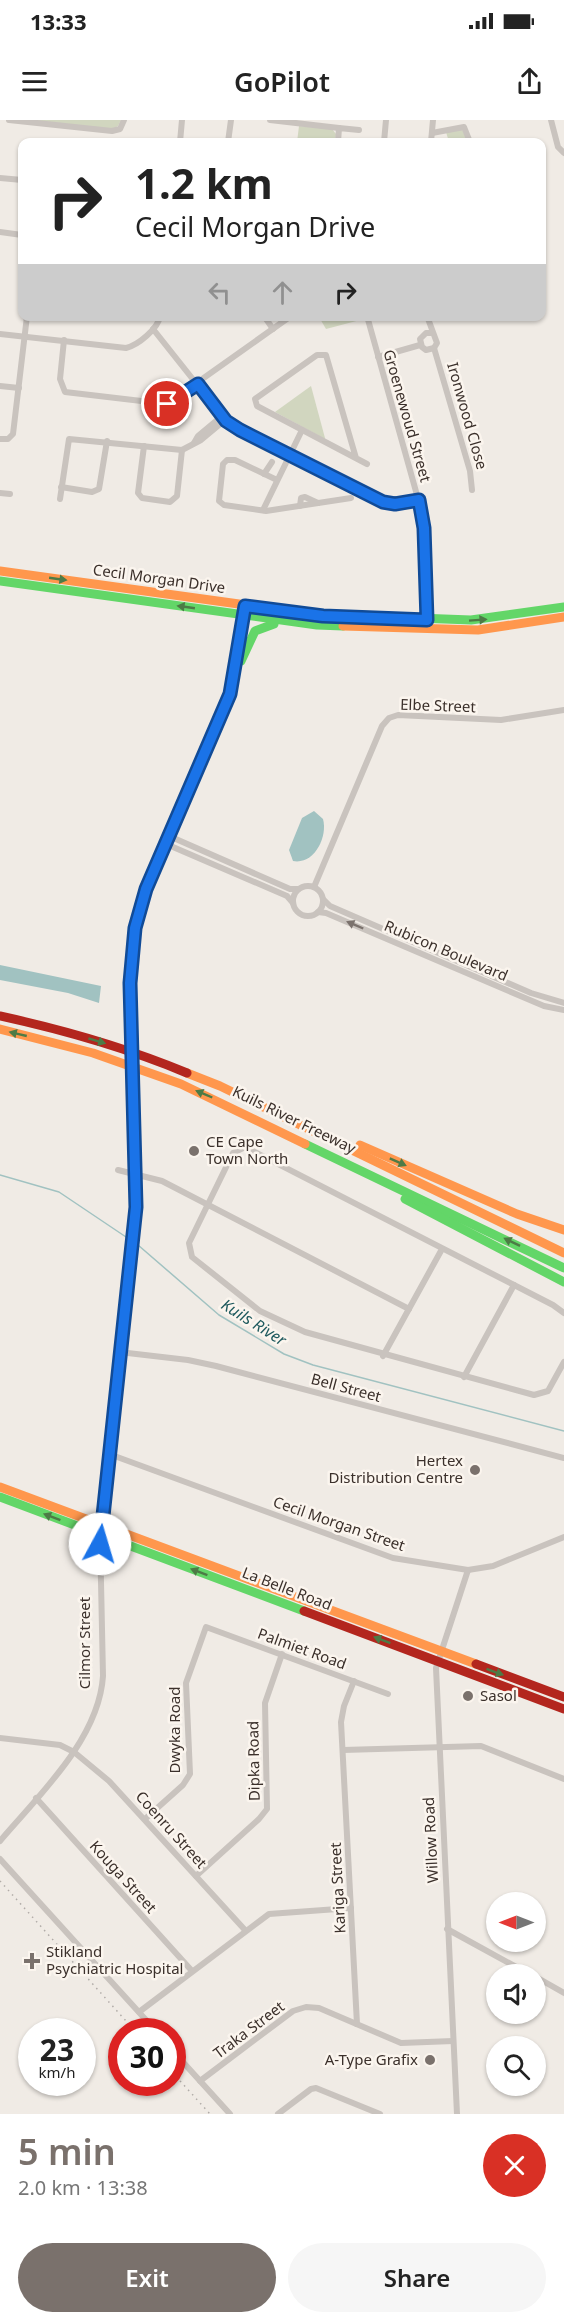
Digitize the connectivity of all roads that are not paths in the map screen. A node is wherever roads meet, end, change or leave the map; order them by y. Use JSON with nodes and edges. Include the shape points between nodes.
{"nodes":[{"id":1,"x":9,"y":120,"type":"edge"},
{"id":2,"x":124,"y":120,"type":"edge"},
{"id":3,"x":182,"y":120,"type":"edge"},
{"id":4,"x":231,"y":120,"type":"edge"},
{"id":5,"x":270,"y":120,"type":"edge"},
{"id":6,"x":386,"y":120,"type":"edge"},
{"id":7,"x":433,"y":120,"type":"edge"},
{"id":8,"x":551,"y":120,"type":"edge"},
{"id":9,"x":339,"y":128,"type":"junction"},
{"id":10,"x":359,"y":130,"type":"dead end"},
{"id":11,"x":432,"y":133,"type":"junction"},
{"id":12,"x":180,"y":138,"type":"edge"},
{"id":13,"x":229,"y":138,"type":"edge"},
{"id":14,"x":338,"y":138,"type":"edge"},
{"id":15,"x":384,"y":138,"type":"edge"},
{"id":16,"x":431,"y":138,"type":"edge"},
{"id":17,"x":468,"y":138,"type":"edge"},
{"id":18,"x":564,"y":153,"type":"edge"},
{"id":19,"x":0,"y":178,"type":"edge"},
{"id":20,"x":18,"y":180,"type":"edge"},
{"id":21,"x":0,"y":232,"type":"edge"},
{"id":22,"x":18,"y":234,"type":"edge"},
{"id":23,"x":26,"y":321,"type":"edge"},
{"id":24,"x":159,"y":321,"type":"edge"},
{"id":25,"x":267,"y":321,"type":"edge"},
{"id":26,"x":284,"y":321,"type":"edge"},
{"id":27,"x":368,"y":321,"type":"edge"},
{"id":28,"x":428,"y":321,"type":"edge"},
{"id":29,"x":153,"y":329,"type":"junction"},
{"id":30,"x":273,"y":329,"type":"junction"},
{"id":31,"x":432,"y":333,"type":"junction"},
{"id":32,"x":0,"y":334,"type":"edge"},
{"id":33,"x":25,"y":336,"type":"junction"},
{"id":34,"x":64,"y":340,"type":"junction"},
{"id":35,"x":420,"y":345,"type":"junction"},
{"id":36,"x":435,"y":348,"type":"junction"},
{"id":37,"x":378,"y":357,"type":"junction"},
{"id":38,"x":198,"y":384,"type":"junction"},
{"id":39,"x":0,"y":386,"type":"edge"},
{"id":40,"x":19,"y":388,"type":"junction"},
{"id":41,"x":224,"y":418,"type":"junction"},
{"id":42,"x":302,"y":430,"type":"junction"},
{"id":43,"x":0,"y":439,"type":"edge"},
{"id":44,"x":107,"y":441,"type":"junction"},
{"id":45,"x":144,"y":446,"type":"junction"},
{"id":46,"x":182,"y":450,"type":"junction"},
{"id":47,"x":290,"y":455,"type":"junction"},
{"id":48,"x":356,"y":458,"type":"junction"},
{"id":49,"x":272,"y":462,"type":"dead end"},
{"id":50,"x":367,"y":464,"type":"dead end"},
{"id":51,"x":264,"y":474,"type":"junction"},
{"id":52,"x":277,"y":480,"type":"junction"},
{"id":53,"x":61,"y":487,"type":"junction"},
{"id":54,"x":472,"y":490,"type":"dead end"},
{"id":55,"x":0,"y":493,"type":"edge"},
{"id":56,"x":10,"y":494,"type":"dead end"},
{"id":57,"x":351,"y":498,"type":"dead end"},
{"id":58,"x":60,"y":499,"type":"dead end"},
{"id":59,"x":419,"y":500,"type":"junction"},
{"id":60,"x":263,"y":510,"type":"junction"},
{"id":61,"x":0,"y":571,"type":"edge"},
{"id":62,"x":0,"y":581,"type":"edge"},
{"id":63,"x":564,"y":607,"type":"edge"},
{"id":64,"x":244,"y":610,"type":"junction"},
{"id":65,"x":564,"y":617,"type":"edge"},
{"id":66,"x":285,"y":621,"type":"junction"},
{"id":67,"x":428,"y":625,"type":"junction"},
{"id":68,"x":235,"y":677,"type":"junction"},
{"id":69,"x":564,"y":710,"type":"edge"},
{"id":70,"x":168,"y":840,"type":"junction"},
{"id":71,"x":314,"y":887,"type":"junction"},
{"id":72,"x":298,"y":889,"type":"junction"},
{"id":73,"x":323,"y":899,"type":"junction"},
{"id":74,"x":293,"y":903,"type":"junction"},
{"id":75,"x":318,"y":912,"type":"junction"},
{"id":76,"x":564,"y":1003,"type":"edge"},
{"id":77,"x":564,"y":1011,"type":"edge"},
{"id":78,"x":0,"y":1016,"type":"edge"},
{"id":79,"x":0,"y":1029,"type":"edge"},
{"id":80,"x":267,"y":1108,"type":"junction"},
{"id":81,"x":260,"y":1120,"type":"junction"},
{"id":82,"x":118,"y":1170,"type":"dead end"},
{"id":83,"x":136,"y":1174,"type":"junction"},
{"id":84,"x":207,"y":1206,"type":"junction"},
{"id":85,"x":564,"y":1230,"type":"edge"},
{"id":86,"x":442,"y":1249,"type":"junction"},
{"id":87,"x":564,"y":1253,"type":"edge"},
{"id":88,"x":564,"y":1268,"type":"edge"},
{"id":89,"x":564,"y":1282,"type":"edge"},
{"id":90,"x":514,"y":1285,"type":"junction"},
{"id":91,"x":409,"y":1309,"type":"junction"},
{"id":92,"x":564,"y":1313,"type":"edge"},
{"id":93,"x":119,"y":1352,"type":"junction"},
{"id":94,"x":383,"y":1356,"type":"junction"},
{"id":95,"x":564,"y":1362,"type":"edge"},
{"id":96,"x":464,"y":1377,"type":"junction"},
{"id":97,"x":109,"y":1454,"type":"junction"},
{"id":98,"x":564,"y":1458,"type":"edge"},
{"id":99,"x":0,"y":1487,"type":"edge"},
{"id":100,"x":0,"y":1497,"type":"edge"},
{"id":101,"x":102,"y":1525,"type":"junction"},
{"id":102,"x":100,"y":1535,"type":"junction"},
{"id":103,"x":564,"y":1538,"type":"edge"},
{"id":104,"x":468,"y":1570,"type":"junction"},
{"id":105,"x":206,"y":1627,"type":"joint"},
{"id":106,"x":282,"y":1654,"type":"junction"},
{"id":107,"x":439,"y":1655,"type":"junction"},
{"id":108,"x":354,"y":1681,"type":"junction"},
{"id":109,"x":388,"y":1694,"type":"dead end"},
{"id":110,"x":564,"y":1697,"type":"edge"},
{"id":111,"x":564,"y":1708,"type":"edge"},
{"id":112,"x":0,"y":1738,"type":"edge"},
{"id":113,"x":440,"y":1746,"type":"junction"},
{"id":114,"x":343,"y":1750,"type":"junction"},
{"id":115,"x":74,"y":1752,"type":"junction"},
{"id":116,"x":564,"y":1779,"type":"edge"},
{"id":117,"x":36,"y":1798,"type":"junction"},
{"id":118,"x":145,"y":1819,"type":"junction"},
{"id":119,"x":0,"y":1841,"type":"edge"},
{"id":120,"x":0,"y":1859,"type":"edge"},
{"id":121,"x":196,"y":1876,"type":"junction"},
{"id":122,"x":351,"y":1908,"type":"junction"},
{"id":123,"x":447,"y":1929,"type":"junction"},
{"id":124,"x":245,"y":1930,"type":"junction"},
{"id":125,"x":511,"y":1964,"type":"edge"},
{"id":126,"x":192,"y":1971,"type":"junction"},
{"id":127,"x":546,"y":1983,"type":"edge"},
{"id":128,"x":564,"y":1993,"type":"edge"},
{"id":129,"x":139,"y":2012,"type":"junction"},
{"id":130,"x":144,"y":2018,"type":"edge"},
{"id":131,"x":357,"y":2024,"type":"junction"},
{"id":132,"x":453,"y":2041,"type":"junction"},
{"id":133,"x":186,"y":2066,"type":"edge"},
{"id":134,"x":200,"y":2081,"type":"junction"},
{"id":135,"x":230,"y":2114,"type":"edge"},
{"id":136,"x":278,"y":2114,"type":"edge"},
{"id":137,"x":380,"y":2114,"type":"edge"},
{"id":138,"x":457,"y":2114,"type":"edge"}],
"edges":[{"from":1,"to":2,"type":"street","via":[[112,131],[121,127]]},
{"from":3,"to":12,"type":"street"},
{"from":4,"to":13,"type":"street"},
{"from":5,"to":9,"type":"street"},
{"from":6,"to":15,"type":"street"},
{"from":7,"to":11,"type":"street"},
{"from":8,"to":18,"type":"street","via":[[558,147]]},
{"from":9,"to":10,"type":"street"},
{"from":9,"to":14,"type":"street"},
{"from":11,"to":16,"type":"street"},
{"from":11,"to":17,"type":"street","via":[[464,127]]},
{"from":19,"to":20,"type":"street"},
{"from":21,"to":22,"type":"street"},
{"from":23,"to":33,"type":"street"},
{"from":24,"to":29,"type":"street"},
{"from":25,"to":30,"type":"street"},
{"from":26,"to":30,"type":"street"},
{"from":27,"to":37,"type":"street","name":"Groenewoud Street"},
{"from":28,"to":31,"type":"street"},
{"from":29,"to":34,"type":"street","via":[[126,348]]},
{"from":29,"to":38,"type":"street"},
{"from":30,"to":38,"type":"street"},
{"from":31,"to":35,"type":"street","via":[[421,337]]},
{"from":31,"to":36,"type":"street","via":[[437,340]]},
{"from":32,"to":33,"type":"street"},
{"from":33,"to":34,"type":"street"},
{"from":33,"to":40,"type":"street"},
{"from":34,"to":38,"type":"street","via":[[60,384],[69,394],[167,404]]},
{"from":35,"to":36,"type":"street","via":[[426,350]]},
{"from":35,"to":37,"type":"street"},
{"from":36,"to":54,"type":"street","name":"Ironwood Close"},
{"from":37,"to":59,"type":"street","name":"Groenewoud Street"},
{"from":38,"to":41,"type":"street"},
{"from":39,"to":40,"type":"street"},
{"from":40,"to":43,"type":"street","via":[[13,434]]},
{"from":41,"to":46,"type":"street"},
{"from":41,"to":47,"type":"street"},
{"from":42,"to":47,"type":"street"},
{"from":42,"to":48,"type":"street"},
{"from":42,"to":48,"type":"street","via":[[254,402],[323,353],[328,358]]},
{"from":44,"to":45,"type":"street"},
{"from":44,"to":53,"type":"street","via":[[69,439]]},
{"from":44,"to":53,"type":"street","via":[[99,489],[92,492]]},
{"from":45,"to":46,"type":"street"},
{"from":45,"to":46,"type":"street","via":[[138,493],[142,498],[170,502],[177,496]]},
{"from":47,"to":52,"type":"street"},
{"from":47,"to":59,"type":"street","via":[[383,502]]},
{"from":48,"to":50,"type":"street"},
{"from":49,"to":51,"type":"street"},
{"from":51,"to":52,"type":"street"},
{"from":51,"to":60,"type":"street","via":[[227,459],[219,497],[222,504]]},
{"from":52,"to":60,"type":"street"},
{"from":53,"to":58,"type":"street"},
{"from":55,"to":56,"type":"street"},
{"from":57,"to":60,"type":"street"},
{"from":59,"to":67,"type":"street","name":"Groenewoud Street"},
{"from":61,"to":64,"type":"main road","name":"Cecil Morgan Drive","one_way":true},
{"from":64,"to":62,"type":"main road","name":"Cecil Morgan Drive","one_way":true},
{"from":67,"to":63,"type":"main road","name":"Cecil Morgan Drive","one_way":true},
{"from":64,"to":66,"type":"main road","name":"Cecil Morgan Drive"},
{"from":64,"to":67,"type":"main road","name":"Cecil Morgan Drive"},
{"from":64,"to":68,"type":"main road","name":"Cilmor Street"},
{"from":65,"to":67,"type":"main road","name":"Cecil Morgan Drive","via":[[478,630]]},
{"from":66,"to":67,"type":"main road","name":"Cecil Morgan Drive"},
{"from":66,"to":68,"type":"main road","via":[[254,630]]},
{"from":68,"to":70,"type":"main road","name":"Cilmor Street"},
{"from":69,"to":71,"type":"street","name":"Elbe Street","via":[[506,720],[406,715],[389,718],[382,726]]},
{"from":70,"to":72,"type":"street","via":[[289,889]]},
{"from":70,"to":74,"type":"street","via":[[287,896]]},
{"from":70,"to":83,"type":"main road","name":"Cilmor Street","bridge":true,"via":[[141,904],[130,971]]},
{"from":71,"to":72,"type":"street"},
{"from":71,"to":73,"type":"street"},
{"from":72,"to":74,"type":"street"},
{"from":73,"to":75,"type":"street"},
{"from":73,"to":76,"type":"street","name":"Rubicon Boulevard","via":[[330,906],[531,993]]},
{"from":74,"to":75,"type":"street","via":[[304,915]]},
{"from":77,"to":75,"type":"street","name":"Rubicon Boulevard","one_way":true},
{"from":78,"to":80,"type":"main road","name":"Kuils River Freeway","one_way":true,"via":[[148,1057]]},
{"from":81,"to":79,"type":"main road","name":"Kuils River Freeway","one_way":true,"via":[[144,1070]]},
{"from":80,"to":85,"type":"main road","one_way":true,"via":[[318,1126],[517,1214]]},
{"from":80,"to":87,"type":"main road","name":"Kuils River Freeway"},
{"from":88,"to":81,"type":"main road","name":"Kuils River Freeway","one_way":true},
{"from":81,"to":89,"type":"main road","via":[[287,1139]]},
{"from":82,"to":83,"type":"street"},
{"from":83,"to":84,"type":"street","via":[[162,1180]]},
{"from":83,"to":93,"type":"main road","name":"Cilmor Street","via":[[135,1230]]},
{"from":84,"to":86,"type":"street","via":[[233,1153],[245,1147]]},
{"from":84,"to":91,"type":"street"},
{"from":84,"to":94,"type":"street","via":[[189,1243],[190,1253],[199,1264],[260,1311],[322,1339]]},
{"from":86,"to":90,"type":"street"},
{"from":86,"to":91,"type":"street"},
{"from":90,"to":92,"type":"street"},
{"from":90,"to":96,"type":"street"},
{"from":91,"to":94,"type":"street"},
{"from":93,"to":97,"type":"main road","name":"Cilmor Street"},
{"from":93,"to":98,"type":"street","name":"Bell Street","via":[[216,1366]]},
{"from":94,"to":96,"type":"street"},
{"from":95,"to":96,"type":"street","via":[[548,1391],[540,1395]]},
{"from":97,"to":101,"type":"main road","name":"Cilmor Street"},
{"from":97,"to":104,"type":"street","name":"Cecil Morgan Street","via":[[386,1556]]},
{"from":99,"to":101,"type":"main road","name":"La Belle Road"},
{"from":102,"to":100,"type":"main road","name":"La Belle Road","one_way":true},
{"from":101,"to":102,"type":"main road","name":"Cilmor Street"},
{"from":101,"to":107,"type":"main road","name":"La Belle Road"},
{"from":107,"to":102,"type":"main road","name":"La Belle Road","one_way":true},
{"from":102,"to":115,"type":"street","name":"Cilmor Street","via":[[103,1686],[96,1710]]},
{"from":103,"to":104,"type":"street","name":"Cecil Morgan Street","via":[[493,1566]]},
{"from":104,"to":107,"type":"street","name":"Willow Road"},
{"from":105,"to":106,"type":"street","name":"Palmiet Road"},
{"from":105,"to":118,"type":"street","name":"Dwyka Road","via":[[186,1683],[189,1777]]},
{"from":106,"to":108,"type":"street","name":"Palmiet Road"},
{"from":106,"to":121,"type":"street","name":"Dipka Road","via":[[265,1703],[266,1812]]},
{"from":107,"to":110,"type":"main road","name":"La Belle Road","one_way":true},
{"from":107,"to":111,"type":"main road","name":"La Belle Road"},
{"from":107,"to":113,"type":"street","name":"Willow Road"},
{"from":108,"to":109,"type":"street","name":"Palmiet Road"},
{"from":108,"to":114,"type":"street","name":"Kariga Street","via":[[342,1715]]},
{"from":112,"to":115,"type":"street","via":[[60,1745]]},
{"from":113,"to":114,"type":"street"},
{"from":113,"to":116,"type":"street","via":[[488,1748]]},
{"from":113,"to":123,"type":"street","name":"Willow Road"},
{"from":114,"to":122,"type":"street","name":"Kariga Street"},
{"from":115,"to":117,"type":"street","name":"Cilmor Street"},
{"from":115,"to":118,"type":"street","name":"Coenru Street"},
{"from":117,"to":119,"type":"street","name":"Cilmor Street"},
{"from":117,"to":126,"type":"street","name":"Kouga Street"},
{"from":118,"to":121,"type":"street","name":"Coenru Street"},
{"from":120,"to":129,"type":"street"},
{"from":121,"to":124,"type":"street","name":"Coenru Street"},
{"from":122,"to":124,"type":"street","via":[[273,1913]]},
{"from":122,"to":131,"type":"street","name":"Kariga Street"},
{"from":123,"to":125,"type":"street"},
{"from":123,"to":132,"type":"street","name":"Willow Road"},
{"from":124,"to":126,"type":"street"},
{"from":126,"to":129,"type":"street"},
{"from":127,"to":128,"type":"street"},
{"from":129,"to":130,"type":"street"},
{"from":131,"to":132,"type":"street","name":"Traka Street","via":[[404,2044]]},
{"from":131,"to":134,"type":"street","name":"Traka Street","via":[[314,2007],[296,2010]]},
{"from":132,"to":138,"type":"street","name":"Willow Road"},
{"from":133,"to":134,"type":"street"},
{"from":134,"to":135,"type":"street"},
{"from":136,"to":137,"type":"street","via":[[316,2088]]}]}
